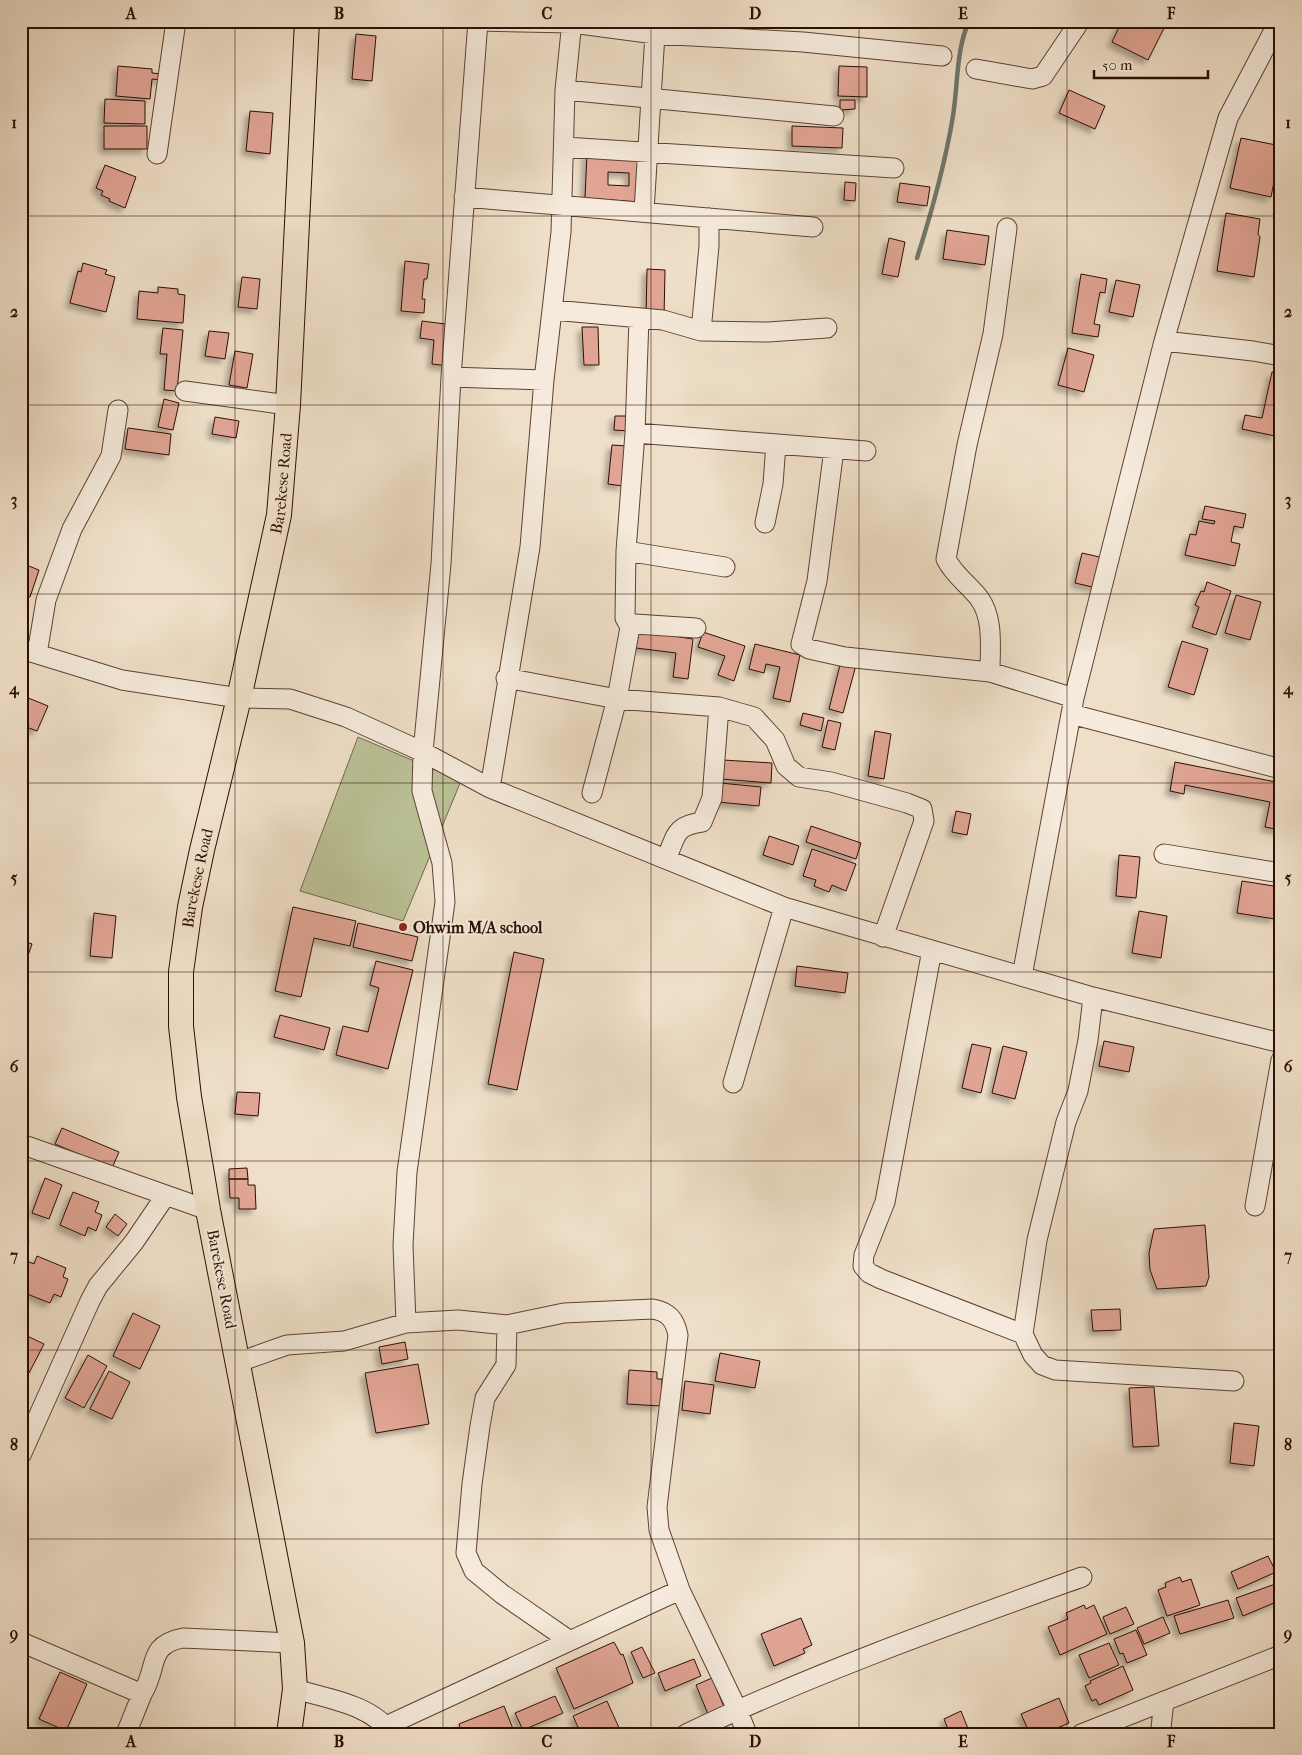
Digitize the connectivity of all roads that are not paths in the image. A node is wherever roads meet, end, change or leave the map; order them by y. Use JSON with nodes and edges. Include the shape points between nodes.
{"nodes":[{"id":1,"x":176,"y":21,"type":"edge"},
{"id":2,"x":307,"y":21,"type":"edge"},
{"id":3,"x":477,"y":21,"type":"edge"},
{"id":4,"x":1080,"y":21,"type":"edge"},
{"id":5,"x":1278,"y":21,"type":"edge"},
{"id":6,"x":572,"y":22,"type":"edge"},
{"id":7,"x":717,"y":30,"type":"edge"},
{"id":8,"x":655,"y":34,"type":"junction"},
{"id":9,"x":942,"y":56,"type":"dead end"},
{"id":10,"x":976,"y":69,"type":"dead end"},
{"id":11,"x":565,"y":90,"type":"junction"},
{"id":12,"x":650,"y":97,"type":"junction"},
{"id":13,"x":834,"y":116,"type":"dead end"},
{"id":14,"x":565,"y":147,"type":"junction"},
{"id":15,"x":648,"y":152,"type":"junction"},
{"id":16,"x":157,"y":154,"type":"dead end"},
{"id":17,"x":894,"y":168,"type":"dead end"},
{"id":18,"x":464,"y":197,"type":"junction"},
{"id":19,"x":562,"y":205,"type":"junction"},
{"id":20,"x":644,"y":211,"type":"junction"},
{"id":21,"x":709,"y":218,"type":"junction"},
{"id":22,"x":813,"y":227,"type":"dead end"},
{"id":23,"x":1007,"y":228,"type":"dead end"},
{"id":24,"x":553,"y":310,"type":"junction"},
{"id":25,"x":640,"y":318,"type":"junction"},
{"id":26,"x":827,"y":328,"type":"dead end"},
{"id":27,"x":701,"y":331,"type":"junction"},
{"id":28,"x":1164,"y":341,"type":"junction"},
{"id":29,"x":1281,"y":356,"type":"edge"},
{"id":30,"x":452,"y":377,"type":"junction"},
{"id":31,"x":544,"y":380,"type":"junction"},
{"id":32,"x":185,"y":391,"type":"dead end"},
{"id":33,"x":288,"y":405,"type":"junction"},
{"id":34,"x":118,"y":410,"type":"dead end"},
{"id":35,"x":636,"y":433,"type":"junction"},
{"id":36,"x":776,"y":444,"type":"junction"},
{"id":37,"x":834,"y":449,"type":"junction"},
{"id":38,"x":866,"y":451,"type":"dead end"},
{"id":39,"x":765,"y":523,"type":"dead end"},
{"id":40,"x":626,"y":551,"type":"junction"},
{"id":41,"x":725,"y":568,"type":"dead end"},
{"id":42,"x":630,"y":627,"type":"junction"},
{"id":43,"x":696,"y":628,"type":"dead end"},
{"id":44,"x":29,"y":652,"type":"edge"},
{"id":45,"x":990,"y":672,"type":"junction"},
{"id":46,"x":506,"y":678,"type":"junction"},
{"id":47,"x":239,"y":698,"type":"junction"},
{"id":48,"x":617,"y":700,"type":"junction"},
{"id":49,"x":1072,"y":706,"type":"junction"},
{"id":50,"x":719,"y":707,"type":"junction"},
{"id":51,"x":423,"y":752,"type":"junction"},
{"id":52,"x":1281,"y":769,"type":"edge"},
{"id":53,"x":490,"y":788,"type":"junction"},
{"id":54,"x":592,"y":794,"type":"dead end"},
{"id":55,"x":1164,"y":854,"type":"dead end"},
{"id":56,"x":666,"y":859,"type":"junction"},
{"id":57,"x":1281,"y":873,"type":"edge"},
{"id":58,"x":784,"y":907,"type":"junction"},
{"id":59,"x":883,"y":937,"type":"junction"},
{"id":60,"x":932,"y":950,"type":"junction"},
{"id":61,"x":1022,"y":976,"type":"junction"},
{"id":62,"x":1092,"y":997,"type":"junction"},
{"id":63,"x":1281,"y":1042,"type":"edge"},
{"id":64,"x":1281,"y":1060,"type":"edge"},
{"id":65,"x":733,"y":1083,"type":"dead end"},
{"id":66,"x":21,"y":1144,"type":"edge"},
{"id":67,"x":166,"y":1195,"type":"junction"},
{"id":68,"x":1255,"y":1206,"type":"dead end"},
{"id":69,"x":208,"y":1210,"type":"junction"},
{"id":70,"x":406,"y":1324,"type":"junction"},
{"id":71,"x":507,"y":1324,"type":"junction"},
{"id":72,"x":1023,"y":1334,"type":"junction"},
{"id":73,"x":238,"y":1362,"type":"junction"},
{"id":74,"x":1234,"y":1381,"type":"dead end"},
{"id":75,"x":21,"y":1455,"type":"edge"},
{"id":76,"x":1082,"y":1577,"type":"dead end"},
{"id":77,"x":680,"y":1590,"type":"junction"},
{"id":78,"x":570,"y":1641,"type":"junction"},
{"id":79,"x":21,"y":1642,"type":"edge"},
{"id":80,"x":292,"y":1643,"type":"junction"},
{"id":81,"x":1281,"y":1655,"type":"edge"},
{"id":82,"x":295,"y":1689,"type":"junction"},
{"id":83,"x":142,"y":1694,"type":"junction"},
{"id":84,"x":1164,"y":1701,"type":"junction"},
{"id":85,"x":737,"y":1709,"type":"junction"},
{"id":86,"x":1135,"y":1711,"type":"junction"},
{"id":87,"x":389,"y":1730,"type":"edge"},
{"id":88,"x":1162,"y":1731,"type":"edge"},
{"id":89,"x":126,"y":1734,"type":"edge"},
{"id":90,"x":289,"y":1734,"type":"edge"},
{"id":91,"x":686,"y":1734,"type":"edge"},
{"id":92,"x":746,"y":1734,"type":"edge"},
{"id":93,"x":1081,"y":1734,"type":"edge"}],
"edges":[{"from":1,"to":16,"type":"street"},
{"from":2,"to":33,"type":"main road","name":"Barekese Road"},
{"from":3,"to":6,"type":"street"},
{"from":3,"to":18,"type":"street"},
{"from":4,"to":10,"type":"street","via":[[1043,76],[1032,79]]},
{"from":5,"to":28,"type":"street","via":[[1228,118]]},
{"from":6,"to":8,"type":"street"},
{"from":6,"to":11,"type":"street"},
{"from":7,"to":8,"type":"street"},
{"from":7,"to":9,"type":"street"},
{"from":8,"to":12,"type":"street"},
{"from":11,"to":12,"type":"street"},
{"from":11,"to":14,"type":"street"},
{"from":12,"to":13,"type":"street"},
{"from":12,"to":15,"type":"street"},
{"from":14,"to":15,"type":"street"},
{"from":14,"to":19,"type":"street"},
{"from":15,"to":17,"type":"street"},
{"from":15,"to":20,"type":"street"},
{"from":18,"to":19,"type":"street"},
{"from":18,"to":30,"type":"street"},
{"from":19,"to":20,"type":"street"},
{"from":19,"to":24,"type":"street"},
{"from":20,"to":21,"type":"street"},
{"from":21,"to":22,"type":"street"},
{"from":21,"to":27,"type":"street"},
{"from":23,"to":45,"type":"street","via":[[993,334],[967,445],[946,559],[951,570],[980,600],[989,623]]},
{"from":24,"to":25,"type":"street"},
{"from":24,"to":31,"type":"street"},
{"from":25,"to":27,"type":"street","via":[[663,320]]},
{"from":25,"to":35,"type":"street"},
{"from":26,"to":27,"type":"street","via":[[768,332]]},
{"from":28,"to":29,"type":"street"},
{"from":28,"to":49,"type":"street"},
{"from":30,"to":31,"type":"street"},
{"from":30,"to":51,"type":"street","via":[[441,564]]},
{"from":31,"to":46,"type":"street","via":[[530,547]]},
{"from":32,"to":33,"type":"street"},
{"from":33,"to":47,"type":"main road","name":"Barekese Road","via":[[279,515]]},
{"from":34,"to":44,"type":"street","via":[[111,456],[72,529]]},
{"from":35,"to":36,"type":"street"},
{"from":35,"to":40,"type":"street"},
{"from":36,"to":37,"type":"street"},
{"from":36,"to":39,"type":"street","via":[[773,484]]},
{"from":37,"to":38,"type":"street"},
{"from":37,"to":45,"type":"street","via":[[817,581],[801,644],[809,649],[845,657]]},
{"from":40,"to":41,"type":"street"},
{"from":40,"to":42,"type":"street","via":[[625,618]]},
{"from":42,"to":43,"type":"street","via":[[635,624]]},
{"from":42,"to":48,"type":"street"},
{"from":44,"to":47,"type":"street","via":[[122,680]]},
{"from":45,"to":49,"type":"street"},
{"from":46,"to":48,"type":"street"},
{"from":46,"to":53,"type":"street"},
{"from":47,"to":51,"type":"street","via":[[290,699],[346,717]]},
{"from":47,"to":69,"type":"main road","name":"Barekese Road","via":[[202,850],[181,972],[181,1026],[189,1097]]},
{"from":48,"to":50,"type":"street"},
{"from":48,"to":54,"type":"street"},
{"from":49,"to":52,"type":"street"},
{"from":49,"to":61,"type":"street"},
{"from":50,"to":56,"type":"street","via":[[712,798],[702,822],[680,829]]},
{"from":50,"to":59,"type":"street","via":[[754,717],[775,740],[786,766],[799,777],[850,787],[922,809],[924,821]]},
{"from":51,"to":53,"type":"street"},
{"from":51,"to":70,"type":"street","via":[[422,792],[442,863],[444,902],[407,1172],[403,1245]]},
{"from":53,"to":56,"type":"street"},
{"from":55,"to":57,"type":"street"},
{"from":56,"to":58,"type":"street"},
{"from":58,"to":59,"type":"street"},
{"from":58,"to":65,"type":"street"},
{"from":59,"to":60,"type":"street"},
{"from":60,"to":61,"type":"street"},
{"from":60,"to":72,"type":"street","via":[[886,1202],[864,1254],[863,1266],[881,1279]]},
{"from":61,"to":62,"type":"street"},
{"from":62,"to":63,"type":"street"},
{"from":62,"to":72,"type":"street","via":[[1078,1090],[1066,1122],[1037,1240]]},
{"from":64,"to":68,"type":"street"},
{"from":66,"to":67,"type":"street"},
{"from":67,"to":69,"type":"street"},
{"from":67,"to":75,"type":"street","via":[[90,1302]]},
{"from":69,"to":73,"type":"main road","name":"Barekese Road"},
{"from":70,"to":71,"type":"street","via":[[458,1320]]},
{"from":70,"to":73,"type":"street","via":[[344,1341],[287,1345]]},
{"from":71,"to":77,"type":"street","via":[[564,1313],[653,1309],[671,1317],[678,1335],[657,1507],[659,1530]]},
{"from":71,"to":78,"type":"street","via":[[506,1365],[486,1398],[480,1426],[466,1553],[474,1571]]},
{"from":72,"to":74,"type":"street","via":[[1042,1365],[1055,1370]]},
{"from":73,"to":80,"type":"main road","name":"Barekese Road"},
{"from":76,"to":85,"type":"street","via":[[915,1637]]},
{"from":77,"to":78,"type":"street"},
{"from":77,"to":85,"type":"street"},
{"from":78,"to":87,"type":"street"},
{"from":79,"to":83,"type":"street"},
{"from":80,"to":82,"type":"main road","name":"Barekese Road"},
{"from":80,"to":83,"type":"street","via":[[183,1638],[171,1641],[161,1645],[157,1652],[151,1678]]},
{"from":81,"to":84,"type":"street"},
{"from":82,"to":87,"type":"street","via":[[362,1709]]},
{"from":82,"to":90,"type":"main road","name":"Barekese Road"},
{"from":83,"to":89,"type":"street"},
{"from":84,"to":86,"type":"street"},
{"from":84,"to":88,"type":"street"},
{"from":85,"to":91,"type":"street"},
{"from":85,"to":92,"type":"street"},
{"from":86,"to":88,"type":"street"},
{"from":86,"to":93,"type":"street"}]}
